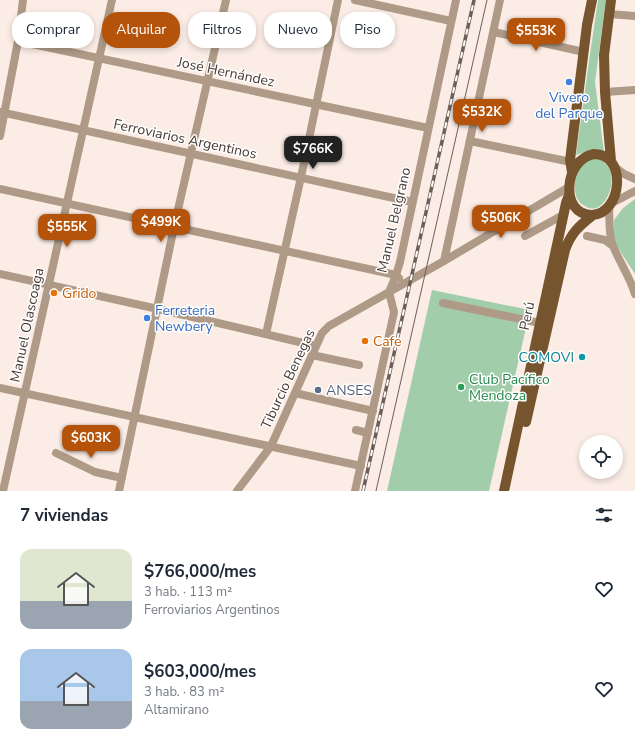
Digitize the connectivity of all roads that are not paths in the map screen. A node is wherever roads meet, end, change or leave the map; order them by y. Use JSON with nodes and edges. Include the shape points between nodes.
{"nodes":[{"id":1,"x":23,"y":0,"type":"edge"},
{"id":2,"x":112,"y":0,"type":"edge"},
{"id":3,"x":226,"y":0,"type":"edge"},
{"id":4,"x":338,"y":0,"type":"edge"},
{"id":5,"x":355,"y":0,"type":"edge"},
{"id":6,"x":456,"y":0,"type":"edge"},
{"id":7,"x":500,"y":0,"type":"edge"},
{"id":8,"x":592,"y":0,"type":"edge"},
{"id":9,"x":611,"y":0,"type":"edge"},
{"id":10,"x":22,"y":12,"type":"edge"},
{"id":11,"x":609,"y":14,"type":"junction"},
{"id":12,"x":635,"y":16,"type":"edge"},
{"id":13,"x":451,"y":21,"type":"junction"},
{"id":14,"x":494,"y":32,"type":"junction"},
{"id":15,"x":16,"y":48,"type":"edge"},
{"id":16,"x":52,"y":48,"type":"edge"},
{"id":17,"x":584,"y":52,"type":"junction"},
{"id":18,"x":100,"y":58,"type":"junction"},
{"id":19,"x":207,"y":81,"type":"junction"},
{"id":20,"x":635,"y":90,"type":"edge"},
{"id":21,"x":605,"y":92,"type":"junction"},
{"id":22,"x":316,"y":104,"type":"junction"},
{"id":23,"x":2,"y":113,"type":"edge"},
{"id":24,"x":428,"y":128,"type":"junction"},
{"id":25,"x":84,"y":130,"type":"junction"},
{"id":26,"x":0,"y":136,"type":"edge"},
{"id":27,"x":470,"y":141,"type":"junction"},
{"id":28,"x":191,"y":153,"type":"junction"},
{"id":29,"x":613,"y":165,"type":"junction"},
{"id":30,"x":571,"y":167,"type":"junction"},
{"id":31,"x":301,"y":177,"type":"junction"},
{"id":32,"x":635,"y":179,"type":"edge"},
{"id":33,"x":0,"y":189,"type":"edge"},
{"id":34,"x":569,"y":191,"type":"junction"},
{"id":35,"x":635,"y":191,"type":"edge"},
{"id":36,"x":412,"y":202,"type":"junction"},
{"id":37,"x":67,"y":203,"type":"junction"},
{"id":38,"x":610,"y":205,"type":"junction"},
{"id":39,"x":563,"y":214,"type":"junction"},
{"id":40,"x":593,"y":215,"type":"junction"},
{"id":41,"x":174,"y":226,"type":"junction"},
{"id":42,"x":525,"y":236,"type":"dead end"},
{"id":43,"x":586,"y":236,"type":"dead end"},
{"id":44,"x":613,"y":246,"type":"junction"},
{"id":45,"x":285,"y":250,"type":"junction"},
{"id":46,"x":444,"y":261,"type":"junction"},
{"id":47,"x":0,"y":274,"type":"edge"},
{"id":48,"x":396,"y":275,"type":"junction"},
{"id":49,"x":407,"y":283,"type":"junction"},
{"id":50,"x":633,"y":284,"type":"edge"},
{"id":51,"x":49,"y":285,"type":"junction"},
{"id":52,"x":388,"y":292,"type":"junction"},
{"id":53,"x":635,"y":294,"type":"edge"},
{"id":54,"x":443,"y":303,"type":"dead end"},
{"id":55,"x":158,"y":309,"type":"junction"},
{"id":56,"x":540,"y":323,"type":"junction"},
{"id":57,"x":266,"y":334,"type":"junction"},
{"id":58,"x":316,"y":346,"type":"junction"},
{"id":59,"x":312,"y":355,"type":"junction"},
{"id":60,"x":359,"y":365,"type":"dead end"},
{"id":61,"x":0,"y":388,"type":"edge"},
{"id":62,"x":25,"y":393,"type":"junction"},
{"id":63,"x":295,"y":393,"type":"junction"},
{"id":64,"x":373,"y":411,"type":"junction"},
{"id":65,"x":135,"y":418,"type":"junction"},
{"id":66,"x":356,"y":430,"type":"dead end"},
{"id":67,"x":368,"y":433,"type":"junction"},
{"id":68,"x":271,"y":446,"type":"junction"},
{"id":69,"x":56,"y":452,"type":"dead end"},
{"id":70,"x":361,"y":466,"type":"junction"},
{"id":71,"x":122,"y":478,"type":"junction"},
{"id":72,"x":3,"y":491,"type":"edge"},
{"id":73,"x":119,"y":491,"type":"edge"},
{"id":74,"x":238,"y":491,"type":"edge"},
{"id":75,"x":356,"y":491,"type":"edge"},
{"id":76,"x":504,"y":491,"type":"edge"},
{"id":77,"x":507,"y":491,"type":"edge"}],
"edges":[{"from":1,"to":10,"type":"street"},
{"from":2,"to":18,"type":"street","name":"Manuel Olascoaga"},
{"from":3,"to":19,"type":"street"},
{"from":4,"to":22,"type":"street"},
{"from":5,"to":13,"type":"street"},
{"from":6,"to":13,"type":"street","name":"Manuel Belgrano"},
{"from":7,"to":14,"type":"street"},
{"from":8,"to":17,"type":"main road"},
{"from":9,"to":11,"type":"main road"},
{"from":11,"to":12,"type":"street"},
{"from":11,"to":21,"type":"main road","via":[[604,55]]},
{"from":13,"to":24,"type":"street","name":"Manuel Belgrano"},
{"from":14,"to":17,"type":"street"},
{"from":14,"to":27,"type":"street"},
{"from":15,"to":23,"type":"street"},
{"from":16,"to":18,"type":"street","name":"José Hernández"},
{"from":17,"to":30,"type":"main road"},
{"from":18,"to":19,"type":"street","name":"José Hernández"},
{"from":18,"to":25,"type":"street","name":"Manuel Olascoaga"},
{"from":19,"to":22,"type":"street","name":"José Hernández"},
{"from":19,"to":28,"type":"street"},
{"from":20,"to":21,"type":"street"},
{"from":21,"to":29,"type":"main road"},
{"from":22,"to":24,"type":"street","name":"José Hernández"},
{"from":22,"to":31,"type":"street"},
{"from":23,"to":25,"type":"street","name":"Ferroviarios Argentinos"},
{"from":23,"to":26,"type":"street"},
{"from":24,"to":36,"type":"street","name":"Manuel Belgrano"},
{"from":25,"to":28,"type":"street","name":"Ferroviarios Argentinos"},
{"from":25,"to":37,"type":"street","name":"Manuel Olascoaga"},
{"from":27,"to":30,"type":"street"},
{"from":27,"to":46,"type":"street"},
{"from":28,"to":31,"type":"street","name":"Ferroviarios Argentinos"},
{"from":28,"to":41,"type":"street"},
{"from":29,"to":30,"type":"main road","via":[[598,154],[589,154]]},
{"from":29,"to":32,"type":"street"},
{"from":29,"to":38,"type":"main road","via":[[616,186]]},
{"from":30,"to":34,"type":"main road"},
{"from":31,"to":36,"type":"street","name":"Ferroviarios Argentinos"},
{"from":31,"to":45,"type":"street"},
{"from":33,"to":37,"type":"street"},
{"from":34,"to":39,"type":"main road","name":"Perú"},
{"from":34,"to":40,"type":"main road","via":[[578,210]]},
{"from":34,"to":46,"type":"street","name":"Tiburcio Benegas"},
{"from":35,"to":38,"type":"street"},
{"from":36,"to":48,"type":"street","name":"Manuel Belgrano"},
{"from":37,"to":41,"type":"street"},
{"from":37,"to":51,"type":"street","name":"Manuel Olascoaga"},
{"from":38,"to":40,"type":"main road","via":[[604,211]]},
{"from":38,"to":44,"type":"street","via":[[610,235]]},
{"from":39,"to":42,"type":"street"},
{"from":39,"to":56,"type":"main road","name":"Perú"},
{"from":40,"to":77,"type":"main road","name":"Perú","via":[[575,230],[565,250],[511,485]]},
{"from":41,"to":45,"type":"street"},
{"from":41,"to":55,"type":"street"},
{"from":43,"to":44,"type":"street","via":[[605,240]]},
{"from":44,"to":50,"type":"street"},
{"from":45,"to":48,"type":"street"},
{"from":45,"to":57,"type":"street"},
{"from":46,"to":49,"type":"street","name":"Tiburcio Benegas"},
{"from":47,"to":51,"type":"street"},
{"from":48,"to":49,"type":"street"},
{"from":48,"to":52,"type":"street","name":"Manuel Belgrano"},
{"from":49,"to":52,"type":"street","name":"Tiburcio Benegas"},
{"from":50,"to":53,"type":"street"},
{"from":51,"to":55,"type":"street"},
{"from":51,"to":62,"type":"street","name":"Manuel Olascoaga"},
{"from":52,"to":58,"type":"street","name":"Tiburcio Benegas","via":[[329,326],[322,333]]},
{"from":52,"to":64,"type":"street","name":"Manuel Belgrano","via":[[394,317]]},
{"from":54,"to":56,"type":"street"},
{"from":55,"to":57,"type":"street"},
{"from":55,"to":65,"type":"street"},
{"from":56,"to":76,"type":"main road","name":"Perú"},
{"from":57,"to":58,"type":"street"},
{"from":58,"to":59,"type":"street","name":"Tiburcio Benegas"},
{"from":59,"to":60,"type":"street"},
{"from":59,"to":63,"type":"street","name":"Tiburcio Benegas"},
{"from":61,"to":62,"type":"street"},
{"from":62,"to":65,"type":"street"},
{"from":62,"to":72,"type":"street","name":"Manuel Olascoaga"},
{"from":63,"to":64,"type":"street"},
{"from":63,"to":68,"type":"street","name":"Tiburcio Benegas"},
{"from":64,"to":67,"type":"street","name":"Manuel Belgrano"},
{"from":65,"to":68,"type":"street"},
{"from":65,"to":71,"type":"street"},
{"from":66,"to":67,"type":"street"},
{"from":67,"to":70,"type":"street","name":"Manuel Belgrano"},
{"from":68,"to":70,"type":"street"},
{"from":68,"to":74,"type":"street","name":"Tiburcio Benegas"},
{"from":69,"to":71,"type":"street","via":[[95,472]]},
{"from":70,"to":75,"type":"street","name":"Manuel Belgrano"},
{"from":71,"to":73,"type":"street"}]}
